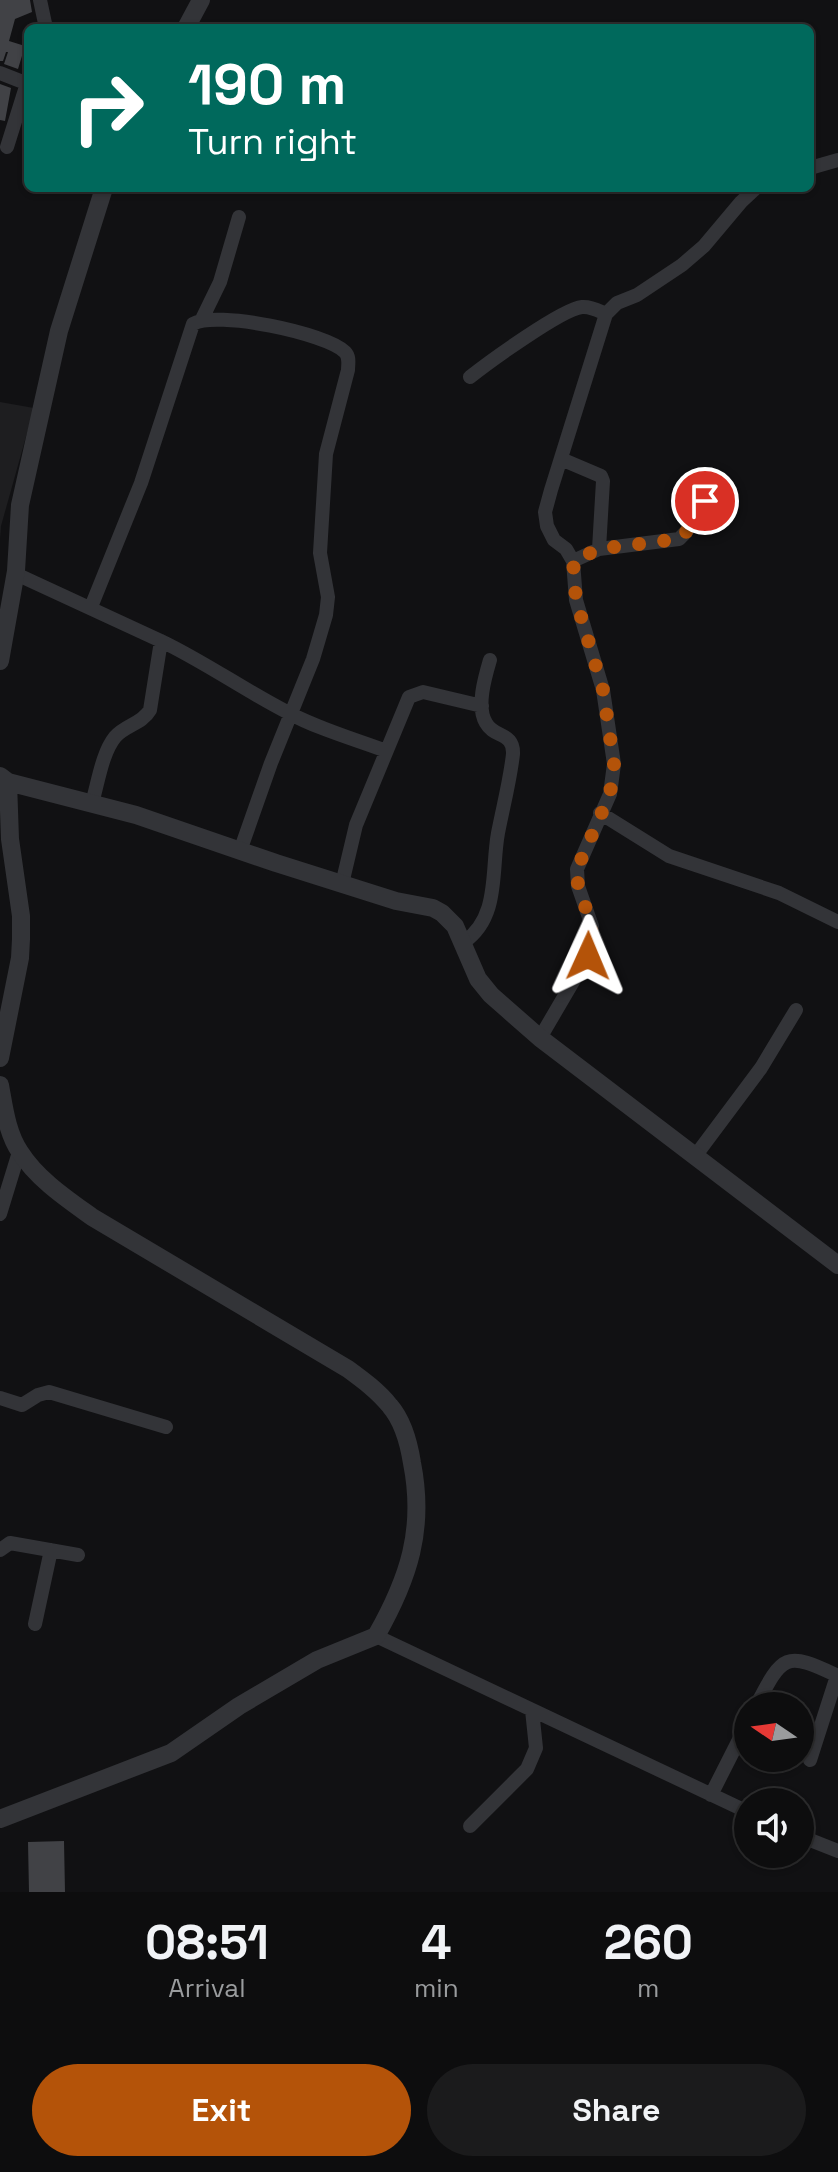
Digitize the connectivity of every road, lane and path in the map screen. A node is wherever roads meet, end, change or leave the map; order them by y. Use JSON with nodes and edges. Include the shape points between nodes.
{"nodes":[{"id":1,"x":40,"y":0,"type":"edge"},
{"id":2,"x":201,"y":0,"type":"edge"},
{"id":3,"x":45,"y":24,"type":"edge"},
{"id":4,"x":188,"y":24,"type":"edge"},
{"id":5,"x":0,"y":73,"type":"edge"},
{"id":6,"x":24,"y":81,"type":"edge"},
{"id":7,"x":24,"y":92,"type":"edge"},
{"id":8,"x":7,"y":147,"type":"dead end"},
{"id":9,"x":838,"y":160,"type":"edge"},
{"id":10,"x":814,"y":167,"type":"edge"},
{"id":11,"x":103,"y":192,"type":"edge"},
{"id":12,"x":752,"y":192,"type":"edge"},
{"id":13,"x":239,"y":217,"type":"dead end"},
{"id":14,"x":606,"y":314,"type":"junction"},
{"id":15,"x":202,"y":319,"type":"junction"},
{"id":16,"x":470,"y":377,"type":"dead end"},
{"id":17,"x":561,"y":459,"type":"junction"},
{"id":18,"x":705,"y":501,"type":"dead end"},
{"id":19,"x":599,"y":549,"type":"junction"},
{"id":20,"x":573,"y":561,"type":"junction"},
{"id":21,"x":16,"y":574,"type":"junction"},
{"id":22,"x":91,"y":607,"type":"junction"},
{"id":23,"x":161,"y":641,"type":"junction"},
{"id":24,"x":490,"y":660,"type":"dead end"},
{"id":25,"x":0,"y":661,"type":"edge"},
{"id":26,"x":482,"y":706,"type":"junction"},
{"id":27,"x":291,"y":714,"type":"junction"},
{"id":28,"x":386,"y":751,"type":"junction"},
{"id":29,"x":4,"y":779,"type":"edge"},
{"id":30,"x":92,"y":803,"type":"junction"},
{"id":31,"x":600,"y":813,"type":"junction"},
{"id":32,"x":240,"y":851,"type":"junction"},
{"id":33,"x":342,"y":884,"type":"junction"},
{"id":34,"x":838,"y":922,"type":"edge"},
{"id":35,"x":464,"y":942,"type":"junction"},
{"id":36,"x":796,"y":1010,"type":"dead end"},
{"id":37,"x":540,"y":1038,"type":"junction"},
{"id":38,"x":0,"y":1058,"type":"edge"},
{"id":39,"x":0,"y":1085,"type":"edge"},
{"id":40,"x":11,"y":1143,"type":"edge"},
{"id":41,"x":696,"y":1155,"type":"junction"},
{"id":42,"x":0,"y":1214,"type":"edge"},
{"id":43,"x":838,"y":1265,"type":"edge"},
{"id":44,"x":0,"y":1398,"type":"edge"},
{"id":45,"x":166,"y":1427,"type":"dead end"},
{"id":46,"x":0,"y":1550,"type":"edge"},
{"id":47,"x":51,"y":1550,"type":"junction"},
{"id":48,"x":78,"y":1555,"type":"dead end"},
{"id":49,"x":35,"y":1624,"type":"dead end"},
{"id":50,"x":376,"y":1636,"type":"junction"},
{"id":51,"x":838,"y":1676,"type":"edge"},
{"id":52,"x":764,"y":1692,"type":"edge"},
{"id":53,"x":532,"y":1710,"type":"junction"},
{"id":54,"x":814,"y":1748,"type":"edge"},
{"id":55,"x":734,"y":1750,"type":"edge"},
{"id":56,"x":711,"y":1795,"type":"junction"},
{"id":57,"x":734,"y":1806,"type":"edge"},
{"id":58,"x":0,"y":1819,"type":"edge"},
{"id":59,"x":470,"y":1826,"type":"dead end"},
{"id":60,"x":814,"y":1842,"type":"edge"},
{"id":61,"x":838,"y":1851,"type":"edge"}],
"edges":[{"from":1,"to":3,"type":"street"},
{"from":2,"to":4,"type":"street"},
{"from":5,"to":6,"type":"street"},
{"from":7,"to":8,"type":"street"},
{"from":9,"to":10,"type":"street"},
{"from":11,"to":21,"type":"street","via":[[55,345],[20,505]]},
{"from":12,"to":14,"type":"street","via":[[682,265]]},
{"from":13,"to":15,"type":"street","via":[[220,282]]},
{"from":14,"to":16,"type":"street","via":[[586,307],[571,311]]},
{"from":14,"to":17,"type":"street"},
{"from":15,"to":22,"type":"street","via":[[191,326],[141,483]]},
{"from":15,"to":27,"type":"street","via":[[297,331],[348,357],[326,454],[320,553],[326,615]]},
{"from":17,"to":19,"type":"street","via":[[601,476]]},
{"from":17,"to":20,"type":"street","via":[[546,520],[549,534]]},
{"from":18,"to":19,"type":"street","via":[[679,539]]},
{"from":19,"to":20,"type":"street"},
{"from":20,"to":31,"type":"street","via":[[578,609],[611,728],[614,774]]},
{"from":21,"to":22,"type":"street"},
{"from":21,"to":25,"type":"street"},
{"from":22,"to":23,"type":"street"},
{"from":23,"to":27,"type":"street"},
{"from":23,"to":30,"type":"street","via":[[150,710],[112,742]]},
{"from":24,"to":26,"type":"street"},
{"from":26,"to":28,"type":"street","via":[[414,693]]},
{"from":26,"to":35,"type":"street","via":[[484,721],[508,738],[513,754],[492,897],[473,936]]},
{"from":27,"to":28,"type":"street"},
{"from":27,"to":32,"type":"street"},
{"from":28,"to":33,"type":"street","via":[[356,825]]},
{"from":29,"to":30,"type":"street"},
{"from":29,"to":38,"type":"street","via":[[21,939]]},
{"from":30,"to":32,"type":"street"},
{"from":31,"to":34,"type":"street","via":[[669,856],[779,893]]},
{"from":31,"to":37,"type":"street","via":[[577,869],[592,926],[588,956]]},
{"from":32,"to":33,"type":"street"},
{"from":33,"to":35,"type":"street","via":[[433,908],[449,919]]},
{"from":35,"to":37,"type":"street","via":[[484,987]]},
{"from":36,"to":41,"type":"street","via":[[761,1068]]},
{"from":37,"to":41,"type":"street"},
{"from":39,"to":40,"type":"street"},
{"from":40,"to":42,"type":"street"},
{"from":40,"to":50,"type":"street","via":[[63,1196],[92,1217],[348,1369],[392,1408],[410,1449],[417,1529],[413,1555]]},
{"from":41,"to":43,"type":"street"},
{"from":44,"to":45,"type":"street","via":[[22,1405],[49,1392]]},
{"from":46,"to":47,"type":"street","via":[[10,1543]]},
{"from":47,"to":48,"type":"street"},
{"from":47,"to":49,"type":"street"},
{"from":50,"to":53,"type":"street"},
{"from":50,"to":58,"type":"street","via":[[317,1660],[171,1753]]},
{"from":51,"to":52,"type":"street","via":[[790,1659],[780,1664]]},
{"from":51,"to":54,"type":"street"},
{"from":53,"to":56,"type":"street"},
{"from":53,"to":59,"type":"street","via":[[536,1748],[527,1769]]},
{"from":55,"to":56,"type":"street"},
{"from":56,"to":57,"type":"street"},
{"from":60,"to":61,"type":"street"}]}
